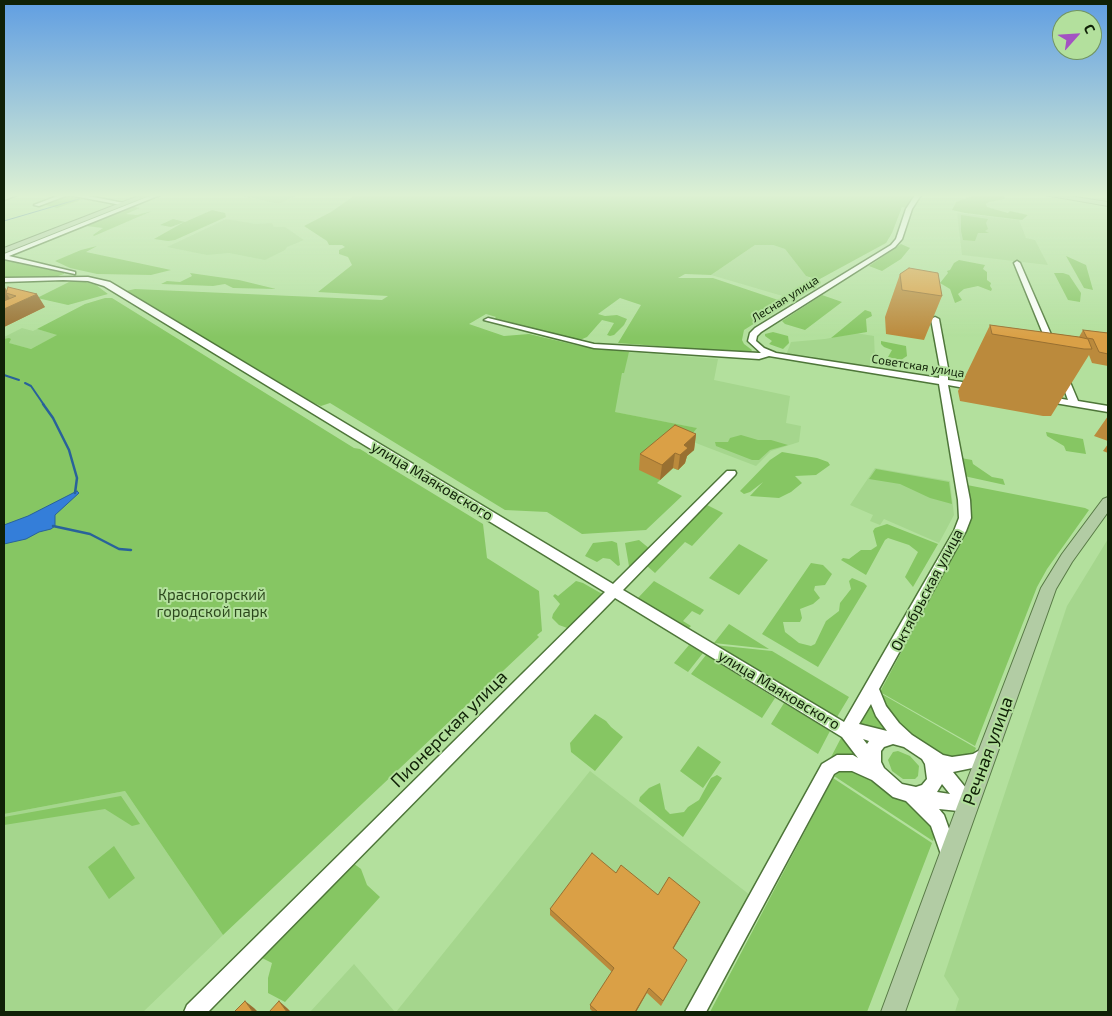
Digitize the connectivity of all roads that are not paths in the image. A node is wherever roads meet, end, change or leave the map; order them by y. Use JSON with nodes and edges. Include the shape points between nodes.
{"nodes":[{"id":1,"x":23,"y":242,"type":"edge"},
{"id":2,"x":24,"y":242,"type":"edge"},
{"id":3,"x":38,"y":242,"type":"edge"},
{"id":4,"x":896,"y":242,"type":"edge"},
{"id":5,"x":4,"y":250,"type":"edge"},
{"id":6,"x":4,"y":256,"type":"edge"},
{"id":7,"x":1017,"y":263,"type":"dead end"},
{"id":8,"x":68,"y":272,"type":"junction"},
{"id":9,"x":57,"y":278,"type":"junction"},
{"id":10,"x":4,"y":280,"type":"edge"},
{"id":11,"x":101,"y":281,"type":"junction"},
{"id":12,"x":935,"y":319,"type":"edge"},
{"id":13,"x":488,"y":320,"type":"dead end"},
{"id":14,"x":769,"y":353,"type":"junction"},
{"id":15,"x":782,"y":357,"type":"joint"},
{"id":16,"x":943,"y":382,"type":"junction"},
{"id":17,"x":982,"y":388,"type":"dead end"},
{"id":18,"x":1039,"y":398,"type":"dead end"},
{"id":19,"x":1074,"y":404,"type":"junction"},
{"id":20,"x":1108,"y":410,"type":"edge"},
{"id":21,"x":732,"y":473,"type":"dead end"},
{"id":22,"x":1108,"y":502,"type":"edge"},
{"id":23,"x":615,"y":591,"type":"junction"},
{"id":24,"x":872,"y":690,"type":"junction"},
{"id":25,"x":848,"y":732,"type":"junction"},
{"id":26,"x":886,"y":738,"type":"junction"},
{"id":27,"x":908,"y":741,"type":"junction"},
{"id":28,"x":987,"y":753,"type":"junction"},
{"id":29,"x":930,"y":759,"type":"junction"},
{"id":30,"x":876,"y":768,"type":"junction"},
{"id":31,"x":915,"y":794,"type":"junction"},
{"id":32,"x":968,"y":804,"type":"junction"},
{"id":33,"x":949,"y":857,"type":"junction"},
{"id":34,"x":194,"y":1012,"type":"edge"},
{"id":35,"x":695,"y":1012,"type":"edge"},
{"id":36,"x":893,"y":1012,"type":"edge"}],
"edges":[{"from":1,"to":5,"type":"main road"},
{"from":2,"to":5,"type":"main road"},
{"from":3,"to":6,"type":"street"},
{"from":4,"to":14,"type":"street","name":"Лесная улица","via":[[754,333],[753,343]]},
{"from":6,"to":8,"type":"street"},
{"from":7,"to":19,"type":"street"},
{"from":8,"to":9,"type":"street"},
{"from":8,"to":11,"type":"street"},
{"from":9,"to":10,"type":"street","name":"улица Маяковского"},
{"from":9,"to":11,"type":"street","name":"улица Маяковского"},
{"from":11,"to":23,"type":"street","name":"улица Маяковского"},
{"from":12,"to":16,"type":"street","name":"Октябрьская улица","via":[[944,368]]},
{"from":13,"to":14,"type":"street","via":[[594,346],[759,356]]},
{"from":14,"to":15,"type":"street","name":"Лесная улица"},
{"from":15,"to":16,"type":"street","name":"Советская улица"},
{"from":16,"to":17,"type":"street","name":"Советская улица"},
{"from":16,"to":24,"type":"street","name":"Октябрьская улица","via":[[965,518]]},
{"from":18,"to":19,"type":"street"},
{"from":19,"to":20,"type":"street"},
{"from":21,"to":23,"type":"street","name":"Пионерская улица"},
{"from":22,"to":28,"type":"main road","name":"Речная улица","via":[[1049,588]]},
{"from":23,"to":25,"type":"street","name":"улица Маяковского"},
{"from":23,"to":34,"type":"street","name":"Пионерская улица"},
{"from":24,"to":25,"type":"street","name":"Октябрьская улица"},
{"from":24,"to":27,"type":"street","via":[[881,711]]},
{"from":25,"to":26,"type":"street","name":"улица Маяковского","via":[[858,731]]},
{"from":25,"to":30,"type":"street","name":"улица Маяковского"},
{"from":26,"to":27,"type":"street","name":"улица Маяковского"},
{"from":26,"to":30,"type":"street","via":[[874,747],[872,754]]},
{"from":27,"to":29,"type":"street","name":"улица Маяковского"},
{"from":28,"to":29,"type":"street","name":"улица Маяковского","via":[[976,761],[952,765]]},
{"from":28,"to":32,"type":"main road","name":"Речная улица"},
{"from":29,"to":31,"type":"street","via":[[935,781],[927,792]]},
{"from":29,"to":32,"type":"street","name":"улица Маяковского"},
{"from":30,"to":31,"type":"street","name":"улица Маяковского","via":[[887,783]]},
{"from":30,"to":35,"type":"street","via":[[836,763],[828,770]]},
{"from":31,"to":32,"type":"street","name":"улица Маяковского"},
{"from":31,"to":33,"type":"street","name":"улица Маяковского","via":[[938,821]]},
{"from":32,"to":33,"type":"main road","name":"Речная улица"},
{"from":33,"to":36,"type":"main road","name":"Речная улица"}]}
